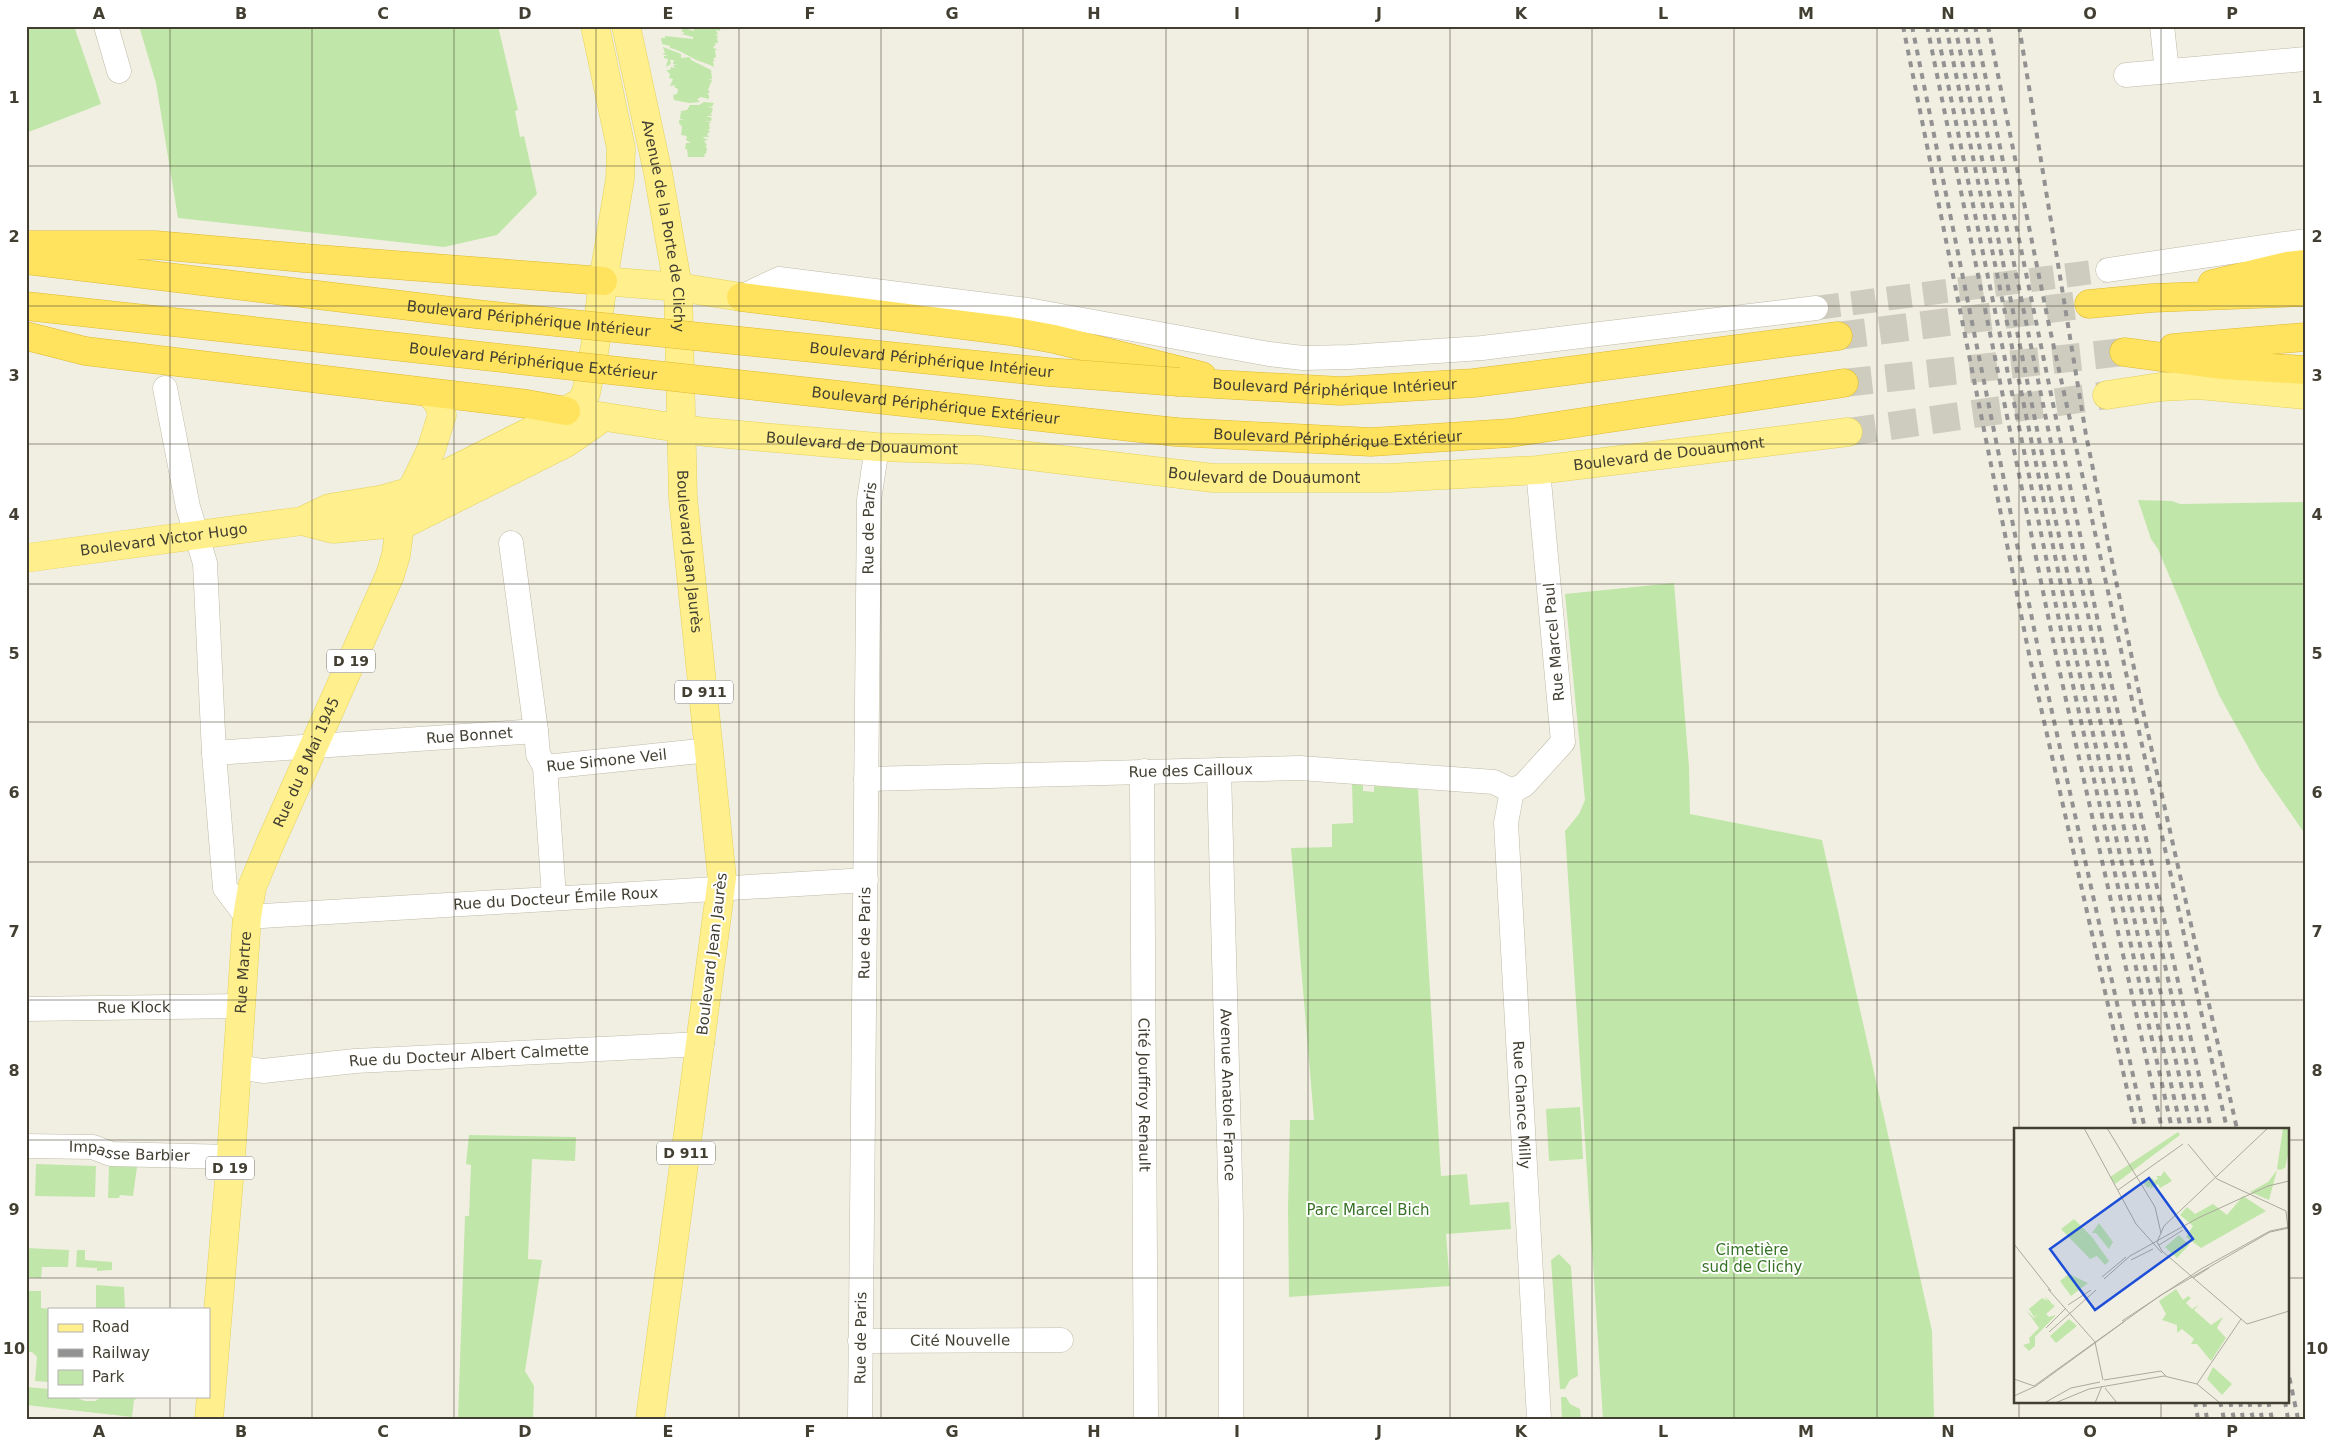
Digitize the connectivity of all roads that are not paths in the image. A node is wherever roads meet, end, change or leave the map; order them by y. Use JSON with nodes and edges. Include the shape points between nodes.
{"nodes":[{"id":1,"x":106,"y":26,"type":"edge"},
{"id":2,"x":595,"y":26,"type":"edge"},
{"id":3,"x":626,"y":26,"type":"edge"},
{"id":4,"x":2162,"y":26,"type":"edge"},
{"id":5,"x":2305,"y":59,"type":"edge"},
{"id":6,"x":119,"y":71,"type":"dead end"},
{"id":7,"x":2167,"y":71,"type":"junction"},
{"id":8,"x":2126,"y":75,"type":"dead end"},
{"id":9,"x":2305,"y":241,"type":"edge"},
{"id":10,"x":26,"y":245,"type":"edge"},
{"id":11,"x":26,"y":260,"type":"edge"},
{"id":12,"x":2305,"y":264,"type":"edge"},
{"id":13,"x":2108,"y":270,"type":"tunnel mouth"},
{"id":14,"x":603,"y":281,"type":"junction"},
{"id":15,"x":678,"y":287,"type":"junction"},
{"id":16,"x":2305,"y":292,"type":"edge"},
{"id":17,"x":741,"y":297,"type":"junction"},
{"id":18,"x":2152,"y":298,"type":"junction"},
{"id":19,"x":2089,"y":304,"type":"tunnel mouth"},
{"id":20,"x":26,"y":306,"type":"edge"},
{"id":21,"x":1816,"y":308,"type":"tunnel mouth"},
{"id":22,"x":26,"y":336,"type":"edge"},
{"id":23,"x":1838,"y":336,"type":"tunnel mouth"},
{"id":24,"x":2305,"y":337,"type":"edge"},
{"id":25,"x":2305,"y":370,"type":"edge"},
{"id":26,"x":1844,"y":383,"type":"tunnel mouth"},
{"id":27,"x":1243,"y":386,"type":"junction"},
{"id":28,"x":165,"y":388,"type":"dead end"},
{"id":29,"x":430,"y":393,"type":"junction"},
{"id":30,"x":2107,"y":395,"type":"tunnel mouth"},
{"id":31,"x":2305,"y":395,"type":"edge"},
{"id":32,"x":566,"y":411,"type":"junction"},
{"id":33,"x":602,"y":418,"type":"junction"},
{"id":34,"x":682,"y":429,"type":"junction"},
{"id":35,"x":1848,"y":432,"type":"tunnel mouth"},
{"id":36,"x":877,"y":447,"type":"junction"},
{"id":37,"x":1538,"y":470,"type":"junction"},
{"id":38,"x":412,"y":491,"type":"junction"},
{"id":39,"x":302,"y":521,"type":"junction"},
{"id":40,"x":400,"y":524,"type":"junction"},
{"id":41,"x":195,"y":536,"type":"junction"},
{"id":42,"x":511,"y":543,"type":"dead end"},
{"id":43,"x":26,"y":558,"type":"edge"},
{"id":44,"x":536,"y":731,"type":"junction"},
{"id":45,"x":312,"y":747,"type":"junction"},
{"id":46,"x":710,"y":750,"type":"junction"},
{"id":47,"x":214,"y":753,"type":"junction"},
{"id":48,"x":545,"y":766,"type":"junction"},
{"id":49,"x":1219,"y":770,"type":"junction"},
{"id":50,"x":1144,"y":771,"type":"junction"},
{"id":51,"x":866,"y":779,"type":"junction"},
{"id":52,"x":1512,"y":791,"type":"junction"},
{"id":53,"x":866,"y":880,"type":"junction"},
{"id":54,"x":722,"y":887,"type":"junction"},
{"id":55,"x":554,"y":897,"type":"junction"},
{"id":56,"x":247,"y":916,"type":"junction"},
{"id":57,"x":240,"y":1006,"type":"junction"},
{"id":58,"x":26,"y":1009,"type":"edge"},
{"id":59,"x":702,"y":1044,"type":"junction"},
{"id":60,"x":238,"y":1067,"type":"junction"},
{"id":61,"x":26,"y":1146,"type":"edge"},
{"id":62,"x":231,"y":1158,"type":"junction"},
{"id":63,"x":1062,"y":1340,"type":"dead end"},
{"id":64,"x":860,"y":1341,"type":"junction"},
{"id":65,"x":209,"y":1419,"type":"edge"},
{"id":66,"x":650,"y":1419,"type":"edge"},
{"id":67,"x":860,"y":1419,"type":"edge"},
{"id":68,"x":1146,"y":1419,"type":"edge"},
{"id":69,"x":1231,"y":1419,"type":"edge"},
{"id":70,"x":1539,"y":1419,"type":"edge"}],
"edges":[{"from":1,"to":6,"type":"street"},
{"from":2,"to":14,"type":"main road","name":"Avenue de la Porte de Clichy","via":[[621,148],[620,179]]},
{"from":3,"to":15,"type":"main road","name":"Avenue de la Porte de Clichy","via":[[658,173]]},
{"from":4,"to":7,"type":"street"},
{"from":5,"to":7,"type":"street"},
{"from":7,"to":8,"type":"street"},
{"from":9,"to":13,"type":"street"},
{"from":10,"to":14,"type":"highway","bridge":true,"via":[[155,245]]},
{"from":11,"to":27,"type":"highway","name":"Boulevard Périphérique Intérieur","bridge":true,"via":[[476,314],[1048,372]]},
{"from":12,"to":18,"type":"highway"},
{"from":14,"to":15,"type":"main road"},
{"from":14,"to":32,"type":"main road","name":"Avenue de la Porte de Clichy","via":[[586,394],[581,402]]},
{"from":15,"to":17,"type":"main road"},
{"from":15,"to":34,"type":"main road","name":"Avenue de la Porte de Clichy"},
{"from":16,"to":18,"type":"highway"},
{"from":17,"to":21,"type":"street","via":[[779,279],[1028,310],[1303,358],[1482,348]]},
{"from":17,"to":27,"type":"highway","via":[[1010,331]]},
{"from":18,"to":19,"type":"highway"},
{"from":20,"to":26,"type":"highway","name":"Boulevard Périphérique Extérieur","bridge":true,"via":[[1176,432],[1371,442],[1520,432]]},
{"from":22,"to":29,"type":"highway","via":[[86,351]]},
{"from":23,"to":27,"type":"highway","name":"Boulevard Périphérique Intérieur","via":[[1474,383],[1341,391]]},
{"from":24,"to":25,"type":"highway","via":[[2124,352],[2224,365]]},
{"from":28,"to":41,"type":"street","name":"Rue Martre"},
{"from":29,"to":32,"type":"highway"},
{"from":29,"to":38,"type":"main road","name":"Rue du 8 Mai 1945","via":[[439,404],[442,415],[431,450]]},
{"from":30,"to":31,"type":"main road","via":[[2199,385]]},
{"from":32,"to":33,"type":"main road","name":"Boulevard de Douaumont"},
{"from":32,"to":38,"type":"main road"},
{"from":33,"to":34,"type":"main road","name":"Boulevard de Douaumont"},
{"from":33,"to":40,"type":"main road","via":[[566,443]]},
{"from":34,"to":36,"type":"main road","name":"Boulevard de Douaumont"},
{"from":34,"to":46,"type":"main road","name":"Boulevard Jean Jaurès","number":"D 911","via":[[683,498]]},
{"from":35,"to":37,"type":"main road","name":"Boulevard de Douaumont"},
{"from":36,"to":37,"type":"main road","name":"Boulevard de Douaumont","via":[[978,450],[1214,478],[1388,478]]},
{"from":36,"to":51,"type":"street","name":"Rue de Paris","via":[[869,500]]},
{"from":37,"to":52,"type":"street","name":"Rue Marcel Paul","via":[[1563,742],[1524,785]]},
{"from":38,"to":39,"type":"main road","name":"Boulevard Victor Hugo","via":[[329,508]]},
{"from":38,"to":40,"type":"main road","name":"Rue du 8 Mai 1945","via":[[402,510]]},
{"from":39,"to":40,"type":"main road","name":"Boulevard Victor Hugo","via":[[334,529]]},
{"from":39,"to":41,"type":"main road","name":"Boulevard Victor Hugo"},
{"from":40,"to":45,"type":"main road","name":"Rue du 8 Mai 1945","number":"D 19","via":[[390,575]]},
{"from":41,"to":43,"type":"main road","name":"Boulevard Victor Hugo"},
{"from":41,"to":47,"type":"street","name":"Rue Martre","via":[[204,563]]},
{"from":42,"to":44,"type":"street","name":"Rue Bonnet"},
{"from":44,"to":45,"type":"street","name":"Rue Bonnet"},
{"from":44,"to":48,"type":"street","name":"Rue Bonnet","via":[[538,754]]},
{"from":45,"to":47,"type":"street","name":"Rue Bonnet"},
{"from":45,"to":56,"type":"main road","name":"Rue du 8 Mai 1945","via":[[252,886]]},
{"from":46,"to":48,"type":"street","name":"Rue Simone Veil"},
{"from":46,"to":54,"type":"main road","name":"Boulevard Jean Jaurès","number":"D 911"},
{"from":47,"to":56,"type":"street","name":"Rue Martre","via":[[225,888]]},
{"from":48,"to":55,"type":"street","name":"Rue Simone Veil"},
{"from":49,"to":50,"type":"street","name":"Rue des Cailloux"},
{"from":49,"to":52,"type":"street","name":"Rue des Cailloux","via":[[1300,768],[1424,776],[1494,782]]},
{"from":49,"to":69,"type":"street","name":"Avenue Anatole France","via":[[1231,1215]]},
{"from":50,"to":51,"type":"street","name":"Rue des Cailloux"},
{"from":50,"to":68,"type":"street","name":"Cité Jouffroy Renault"},
{"from":51,"to":53,"type":"street","name":"Rue de Paris"},
{"from":52,"to":70,"type":"street","name":"Rue Chance Milly","via":[[1506,823]]},
{"from":53,"to":54,"type":"street","name":"Rue du Docteur Émile Roux"},
{"from":53,"to":64,"type":"street","name":"Rue de Paris"},
{"from":54,"to":55,"type":"street","name":"Rue du Docteur Émile Roux"},
{"from":54,"to":59,"type":"main road","name":"Boulevard Jean Jaurès","number":"D 911"},
{"from":55,"to":56,"type":"street","name":"Rue du Docteur Émile Roux"},
{"from":56,"to":57,"type":"main road","name":"Rue Martre","number":"D 19"},
{"from":57,"to":58,"type":"street","name":"Rue Klock"},
{"from":57,"to":60,"type":"main road","name":"Rue Martre","number":"D 19"},
{"from":59,"to":60,"type":"street","name":"Rue du Docteur Albert Calmette","via":[[355,1061],[263,1071]]},
{"from":59,"to":66,"type":"main road","name":"Boulevard Jean Jaurès","number":"D 911"},
{"from":60,"to":62,"type":"main road","name":"Rue Martre","number":"D 19"},
{"from":61,"to":62,"type":"street","name":"Impasse Barbier","via":[[93,1147],[111,1154]]},
{"from":62,"to":65,"type":"main road","name":"Rue Martre","number":"D 19"},
{"from":63,"to":64,"type":"street","name":"Cité Nouvelle"},
{"from":64,"to":67,"type":"street","name":"Rue de Paris"}]}
